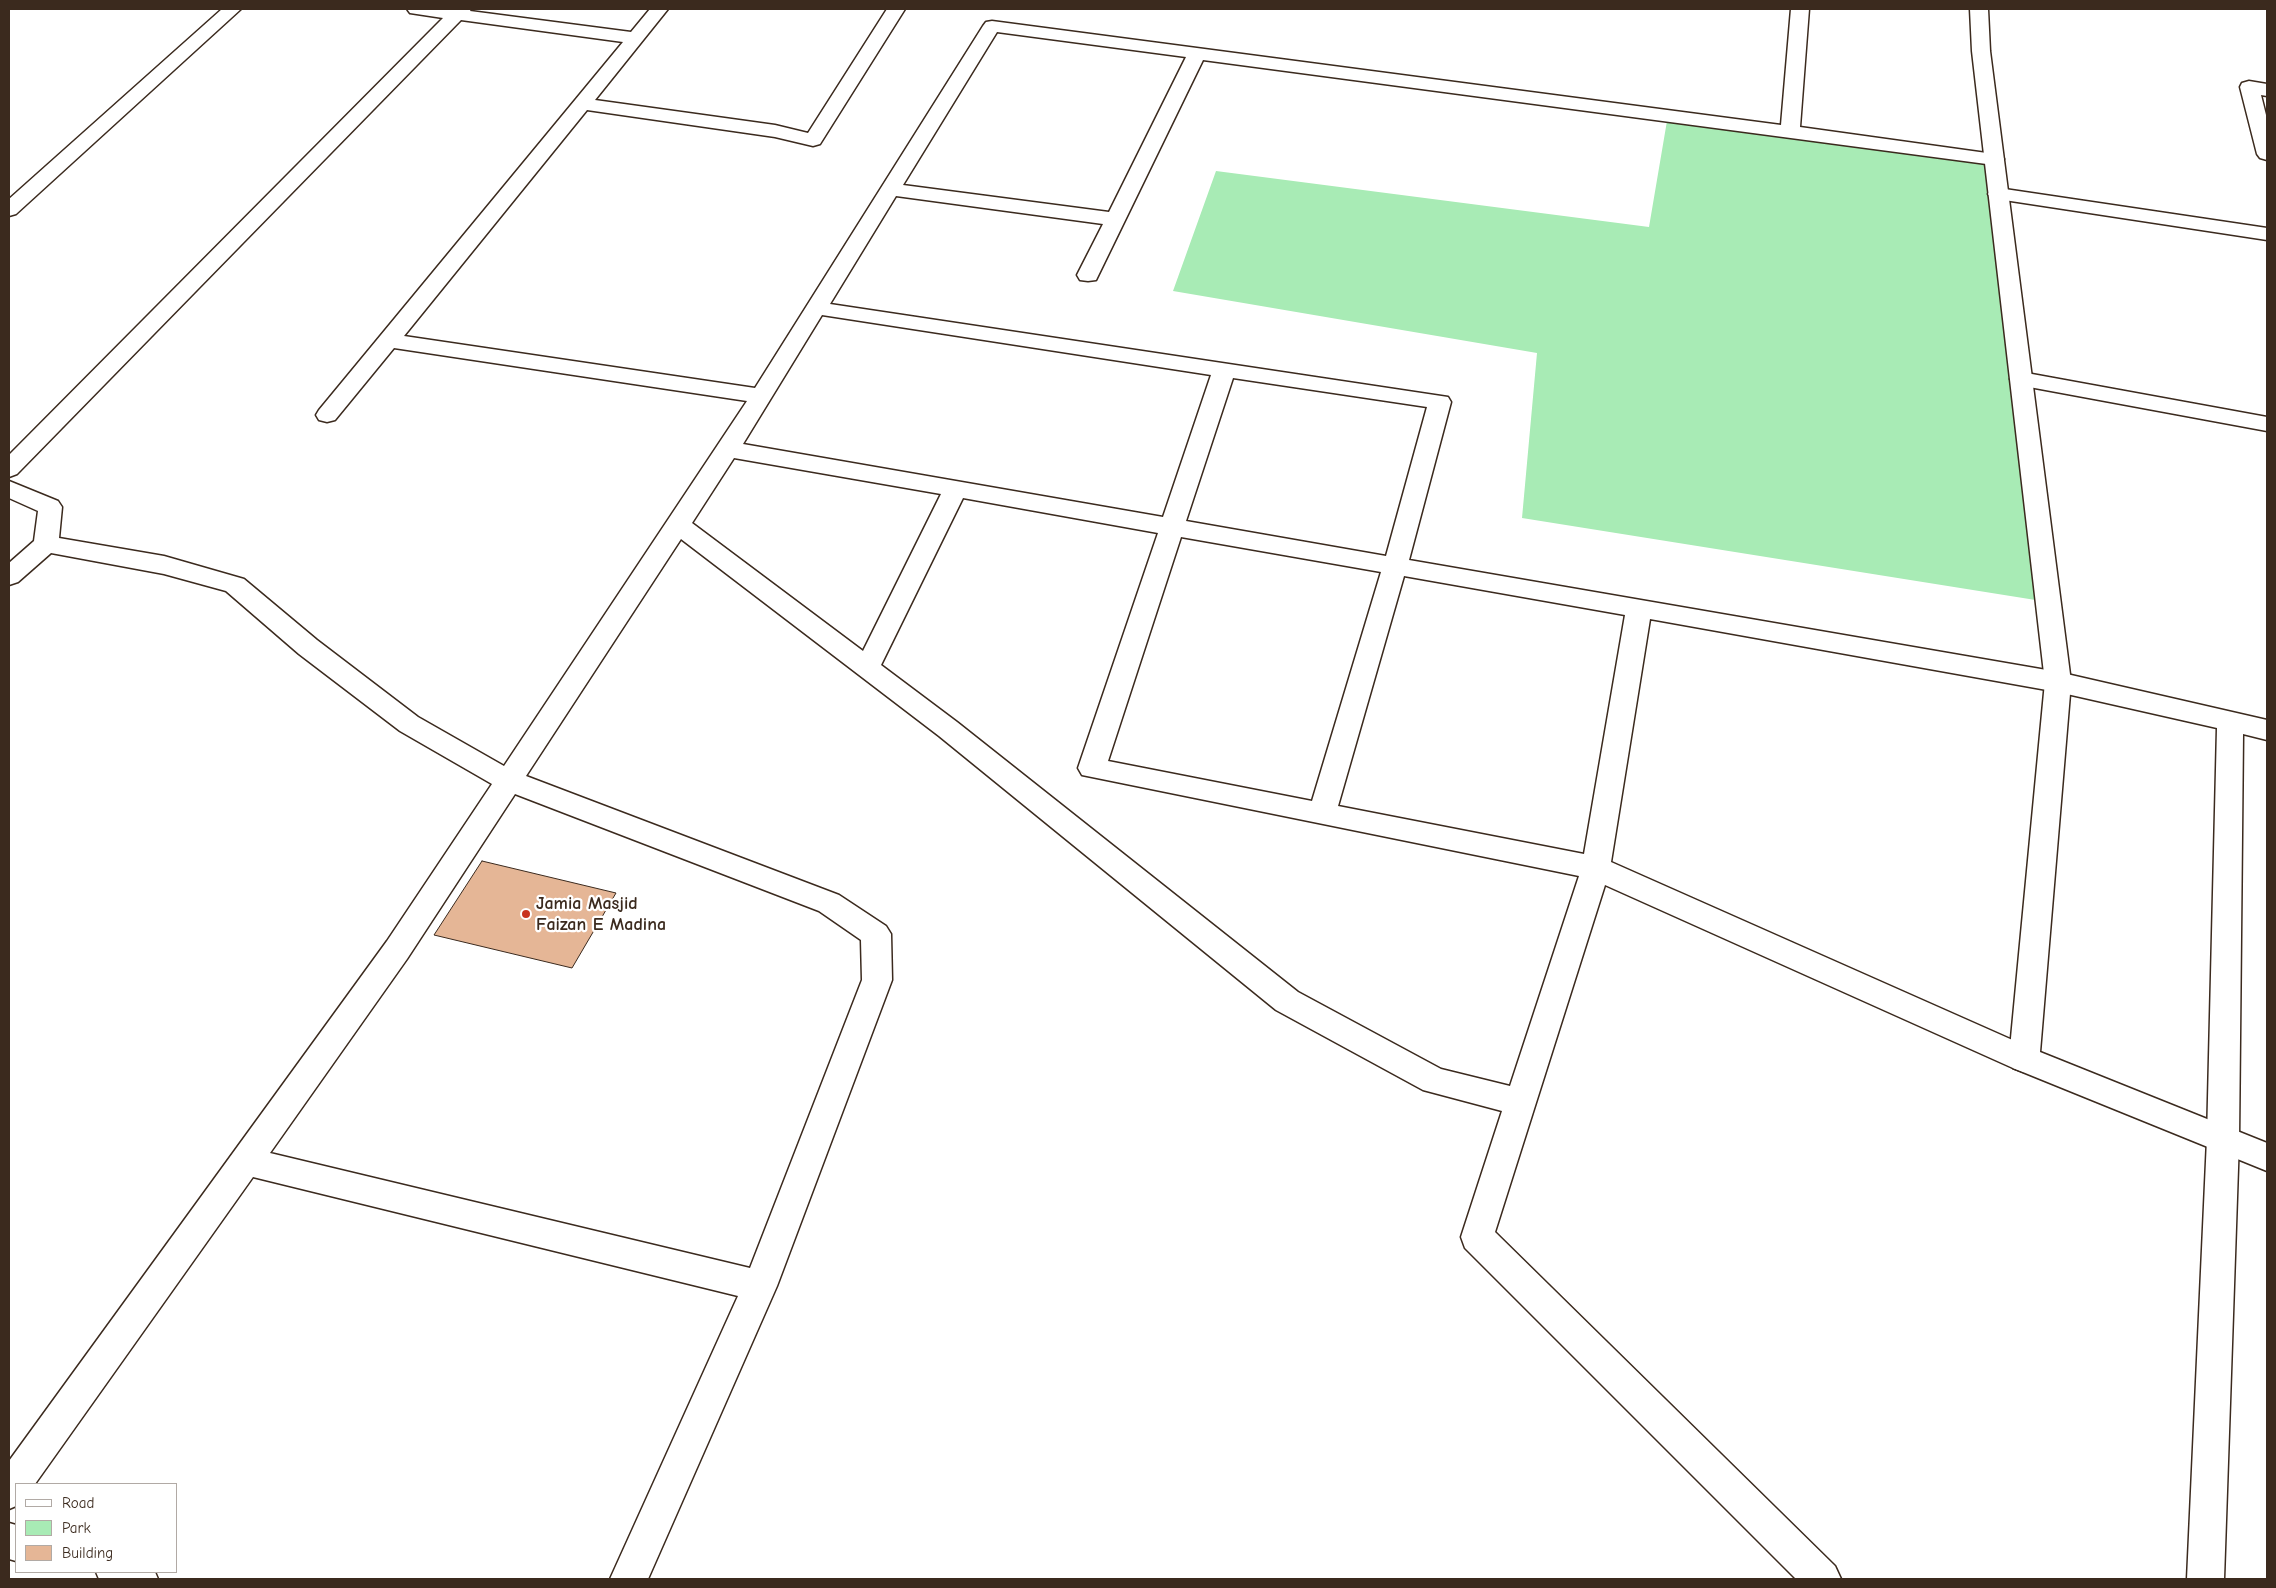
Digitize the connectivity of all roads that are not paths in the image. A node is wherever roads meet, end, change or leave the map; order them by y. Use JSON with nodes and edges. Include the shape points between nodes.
{"nodes":[{"id":1,"x":232,"y":9,"type":"edge"},
{"id":2,"x":416,"y":9,"type":"edge"},
{"id":3,"x":659,"y":9,"type":"edge"},
{"id":4,"x":896,"y":9,"type":"edge"},
{"id":5,"x":1002,"y":9,"type":"edge"},
{"id":6,"x":1800,"y":9,"type":"edge"},
{"id":7,"x":1979,"y":9,"type":"edge"},
{"id":8,"x":459,"y":12,"type":"edge"},
{"id":9,"x":992,"y":26,"type":"junction"},
{"id":10,"x":636,"y":38,"type":"junction"},
{"id":11,"x":1197,"y":53,"type":"junction"},
{"id":12,"x":2267,"y":90,"type":"edge"},
{"id":13,"x":582,"y":104,"type":"junction"},
{"id":14,"x":1790,"y":132,"type":"junction"},
{"id":15,"x":2267,"y":154,"type":"edge"},
{"id":16,"x":1994,"y":159,"type":"junction"},
{"id":17,"x":890,"y":189,"type":"junction"},
{"id":18,"x":1998,"y":194,"type":"junction"},
{"id":19,"x":9,"y":210,"type":"edge"},
{"id":20,"x":1115,"y":219,"type":"junction"},
{"id":21,"x":2267,"y":234,"type":"edge"},
{"id":22,"x":1088,"y":275,"type":"dead end"},
{"id":23,"x":816,"y":308,"type":"junction"},
{"id":24,"x":388,"y":340,"type":"junction"},
{"id":25,"x":1224,"y":370,"type":"junction"},
{"id":26,"x":2021,"y":379,"type":"junction"},
{"id":27,"x":761,"y":396,"type":"junction"},
{"id":28,"x":327,"y":415,"type":"dead end"},
{"id":29,"x":2267,"y":424,"type":"edge"},
{"id":30,"x":728,"y":449,"type":"junction"},
{"id":31,"x":9,"y":469,"type":"edge"},
{"id":32,"x":955,"y":488,"type":"junction"},
{"id":33,"x":9,"y":489,"type":"edge"},
{"id":34,"x":678,"y":525,"type":"junction"},
{"id":35,"x":1172,"y":526,"type":"junction"},
{"id":36,"x":46,"y":544,"type":"junction"},
{"id":37,"x":1395,"y":566,"type":"junction"},
{"id":38,"x":9,"y":576,"type":"edge"},
{"id":39,"x":1639,"y":608,"type":"junction"},
{"id":40,"x":867,"y":668,"type":"junction"},
{"id":41,"x":2058,"y":682,"type":"junction"},
{"id":42,"x":2230,"y":721,"type":"junction"},
{"id":43,"x":2267,"y":730,"type":"edge"},
{"id":44,"x":509,"y":781,"type":"junction"},
{"id":45,"x":1322,"y":814,"type":"junction"},
{"id":46,"x":1596,"y":868,"type":"junction"},
{"id":47,"x":2024,"y":1059,"type":"junction"},
{"id":48,"x":1521,"y":1102,"type":"junction"},
{"id":49,"x":2223,"y":1139,"type":"junction"},
{"id":50,"x":2267,"y":1157,"type":"edge"},
{"id":51,"x":246,"y":1161,"type":"junction"},
{"id":52,"x":760,"y":1286,"type":"junction"},
{"id":53,"x":9,"y":1491,"type":"edge"},
{"id":54,"x":118,"y":1573,"type":"edge"},
{"id":55,"x":139,"y":1579,"type":"edge"},
{"id":56,"x":629,"y":1579,"type":"edge"},
{"id":57,"x":1822,"y":1579,"type":"edge"},
{"id":58,"x":2206,"y":1579,"type":"edge"}],
"edges":[{"from":1,"to":19,"type":"street"},
{"from":2,"to":8,"type":"street"},
{"from":3,"to":10,"type":"street"},
{"from":4,"to":13,"type":"street","via":[[813,140]]},
{"from":5,"to":9,"type":"street"},
{"from":6,"to":14,"type":"street"},
{"from":7,"to":16,"type":"street"},
{"from":8,"to":10,"type":"street"},
{"from":8,"to":31,"type":"street"},
{"from":9,"to":11,"type":"street"},
{"from":9,"to":17,"type":"street"},
{"from":10,"to":13,"type":"street"},
{"from":11,"to":14,"type":"street"},
{"from":11,"to":20,"type":"street"},
{"from":12,"to":15,"type":"street","via":[[2250,87]]},
{"from":13,"to":24,"type":"street"},
{"from":14,"to":16,"type":"street"},
{"from":16,"to":18,"type":"street"},
{"from":17,"to":20,"type":"street"},
{"from":17,"to":23,"type":"street"},
{"from":18,"to":21,"type":"street"},
{"from":18,"to":26,"type":"street"},
{"from":20,"to":22,"type":"street"},
{"from":23,"to":25,"type":"street"},
{"from":23,"to":27,"type":"street"},
{"from":24,"to":27,"type":"street"},
{"from":24,"to":28,"type":"street"},
{"from":25,"to":35,"type":"street"},
{"from":25,"to":37,"type":"street","via":[[1440,402]]},
{"from":26,"to":29,"type":"street"},
{"from":26,"to":41,"type":"street"},
{"from":27,"to":30,"type":"street"},
{"from":30,"to":32,"type":"street"},
{"from":30,"to":34,"type":"street"},
{"from":32,"to":35,"type":"street"},
{"from":32,"to":40,"type":"street"},
{"from":33,"to":36,"type":"street","via":[[50,507]]},
{"from":34,"to":40,"type":"street"},
{"from":34,"to":44,"type":"street"},
{"from":35,"to":37,"type":"street"},
{"from":35,"to":45,"type":"street","via":[[1092,768]]},
{"from":36,"to":38,"type":"street"},
{"from":36,"to":44,"type":"street","via":[[164,565],[235,585],[308,647],[409,724]]},
{"from":37,"to":39,"type":"street"},
{"from":37,"to":45,"type":"street"},
{"from":39,"to":41,"type":"street"},
{"from":39,"to":46,"type":"street"},
{"from":40,"to":48,"type":"street","via":[[948,729],[1287,1001],[1434,1081]]},
{"from":41,"to":42,"type":"street"},
{"from":41,"to":47,"type":"street"},
{"from":42,"to":43,"type":"street"},
{"from":42,"to":49,"type":"street"},
{"from":44,"to":51,"type":"street","via":[[398,950]]},
{"from":44,"to":52,"type":"street","via":[[829,904],[876,934],[877,980]]},
{"from":45,"to":46,"type":"street"},
{"from":46,"to":47,"type":"street"},
{"from":46,"to":48,"type":"street"},
{"from":47,"to":49,"type":"street"},
{"from":48,"to":57,"type":"street","via":[[1477,1237]]},
{"from":49,"to":50,"type":"street"},
{"from":49,"to":58,"type":"street"},
{"from":51,"to":52,"type":"street"},
{"from":51,"to":53,"type":"street"},
{"from":52,"to":56,"type":"street"},
{"from":54,"to":55,"type":"street"}]}
